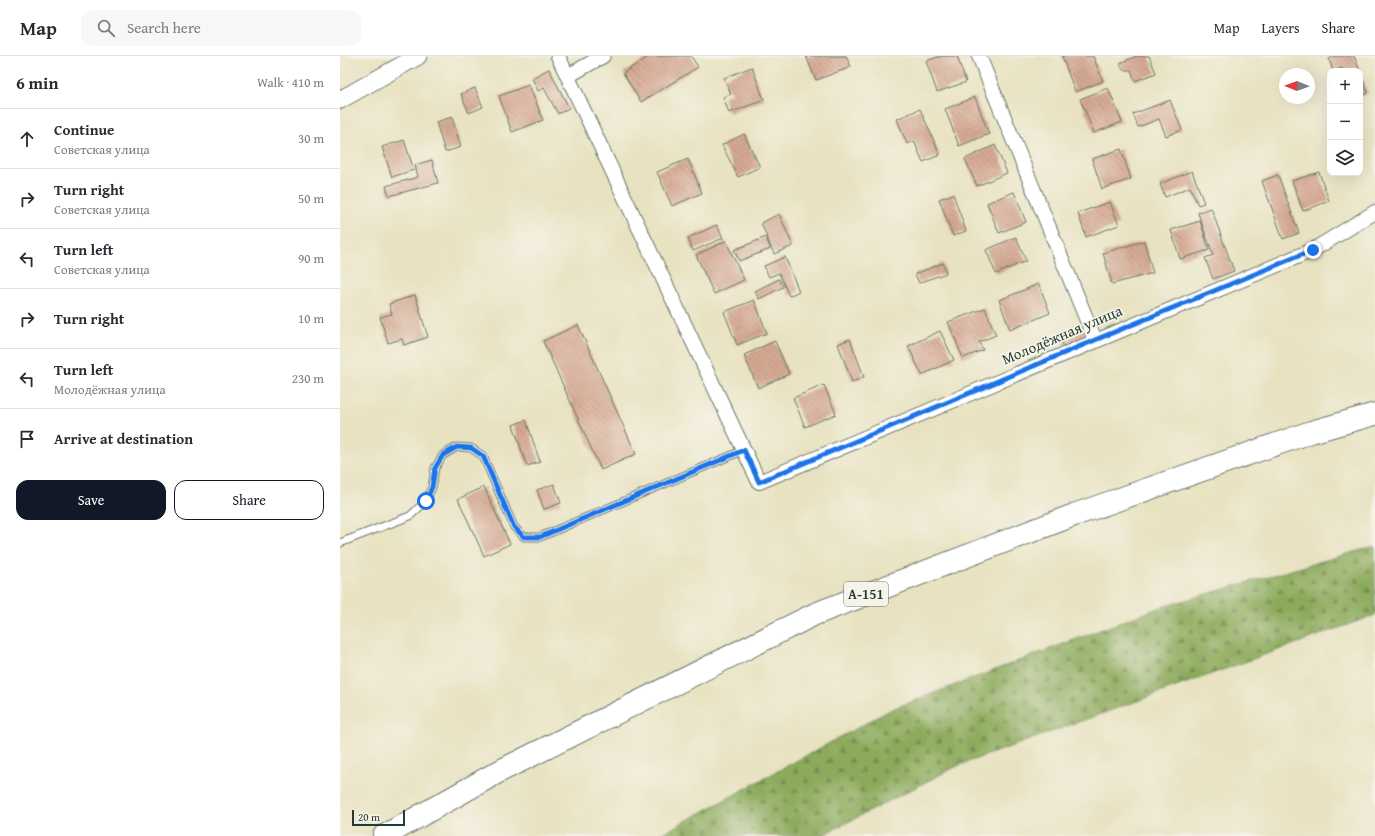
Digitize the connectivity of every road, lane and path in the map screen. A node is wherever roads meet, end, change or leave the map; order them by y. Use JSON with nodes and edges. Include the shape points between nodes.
{"nodes":[{"id":1,"x":418,"y":56,"type":"edge"},
{"id":2,"x":558,"y":56,"type":"edge"},
{"id":3,"x":603,"y":56,"type":"edge"},
{"id":4,"x":978,"y":56,"type":"edge"},
{"id":5,"x":568,"y":76,"type":"junction"},
{"id":6,"x":340,"y":100,"type":"edge"},
{"id":7,"x":1375,"y":212,"type":"edge"},
{"id":8,"x":1095,"y":340,"type":"junction"},
{"id":9,"x":1375,"y":414,"type":"edge"},
{"id":10,"x":744,"y":450,"type":"junction"},
{"id":11,"x":340,"y":543,"type":"edge"},
{"id":12,"x":384,"y":836,"type":"edge"}],
"edges":[{"from":1,"to":6,"type":"street"},
{"from":2,"to":5,"type":"street"},
{"from":3,"to":5,"type":"street"},
{"from":4,"to":8,"type":"street"},
{"from":5,"to":10,"type":"street"},
{"from":7,"to":8,"type":"street","name":"Молодёжная улица","via":[[1313,250]]},
{"from":8,"to":10,"type":"street","name":"Молодёжная улица","via":[[759,482]]},
{"from":9,"to":12,"type":"highway","number":"А-151","via":[[1310,432],[1074,515],[815,614],[500,771]]},
{"from":10,"to":11,"type":"lane","via":[[540,537],[524,537],[514,527],[483,456],[471,448],[457,447],[443,455],[435,468],[432,487],[426,501],[410,516]]}]}
